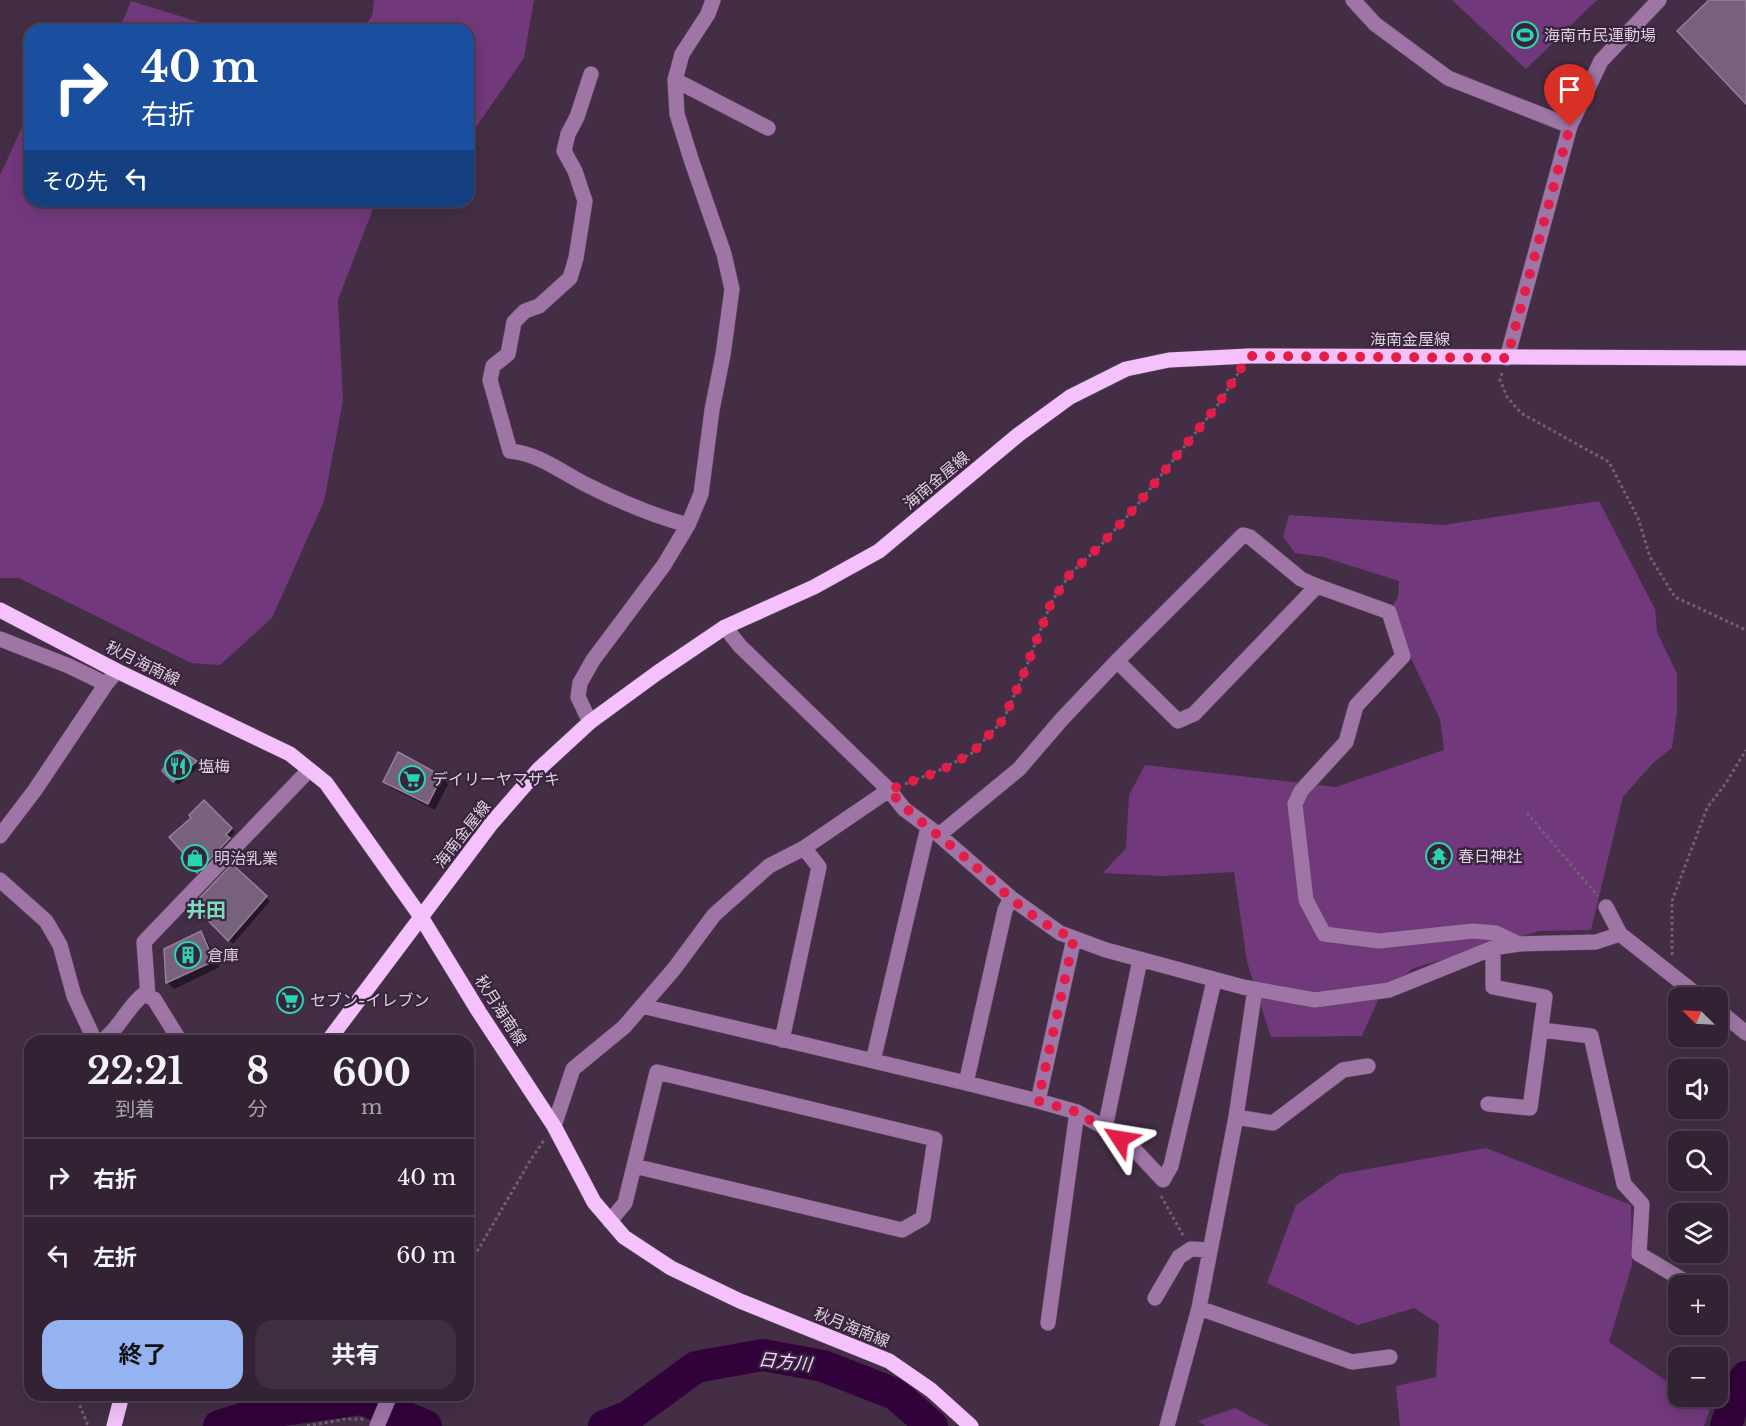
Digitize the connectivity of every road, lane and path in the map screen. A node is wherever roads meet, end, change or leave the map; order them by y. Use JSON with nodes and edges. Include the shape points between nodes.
{"nodes":[{"id":1,"x":713,"y":0,"type":"edge"},
{"id":2,"x":1353,"y":0,"type":"edge"},
{"id":3,"x":1659,"y":0,"type":"edge"},
{"id":4,"x":591,"y":74,"type":"dead end"},
{"id":5,"x":675,"y":80,"type":"junction"},
{"id":6,"x":1570,"y":126,"type":"junction"},
{"id":7,"x":768,"y":129,"type":"dead end"},
{"id":8,"x":1249,"y":356,"type":"junction"},
{"id":9,"x":1507,"y":358,"type":"junction"},
{"id":10,"x":1746,"y":358,"type":"edge"},
{"id":11,"x":688,"y":525,"type":"junction"},
{"id":12,"x":1317,"y":586,"type":"junction"},
{"id":13,"x":0,"y":610,"type":"edge"},
{"id":14,"x":725,"y":627,"type":"junction"},
{"id":15,"x":1746,"y":630,"type":"edge"},
{"id":16,"x":0,"y":639,"type":"edge"},
{"id":17,"x":1117,"y":662,"type":"junction"},
{"id":18,"x":117,"y":671,"type":"junction"},
{"id":19,"x":106,"y":684,"type":"junction"},
{"id":20,"x":590,"y":722,"type":"junction"},
{"id":21,"x":1746,"y":750,"type":"edge"},
{"id":22,"x":309,"y":770,"type":"junction"},
{"id":23,"x":889,"y":790,"type":"junction"},
{"id":24,"x":1527,"y":813,"type":"dead end"},
{"id":25,"x":934,"y":831,"type":"junction"},
{"id":26,"x":0,"y":836,"type":"edge"},
{"id":27,"x":804,"y":848,"type":"junction"},
{"id":28,"x":0,"y":880,"type":"edge"},
{"id":29,"x":1011,"y":898,"type":"junction"},
{"id":30,"x":1606,"y":907,"type":"joint"},
{"id":31,"x":421,"y":917,"type":"junction"},
{"id":32,"x":1620,"y":934,"type":"junction"},
{"id":33,"x":1074,"y":938,"type":"junction"},
{"id":34,"x":1519,"y":944,"type":"junction"},
{"id":35,"x":1493,"y":948,"type":"junction"},
{"id":36,"x":1140,"y":960,"type":"junction"},
{"id":37,"x":1672,"y":975,"type":"junction"},
{"id":38,"x":1214,"y":981,"type":"junction"},
{"id":39,"x":1687,"y":987,"type":"edge"},
{"id":40,"x":1256,"y":988,"type":"junction"},
{"id":41,"x":148,"y":996,"type":"junction"},
{"id":42,"x":642,"y":1006,"type":"junction"},
{"id":43,"x":1728,"y":1018,"type":"edge"},
{"id":44,"x":1541,"y":1030,"type":"junction"},
{"id":45,"x":1746,"y":1033,"type":"edge"},
{"id":46,"x":92,"y":1035,"type":"edge"},
{"id":47,"x":110,"y":1035,"type":"edge"},
{"id":48,"x":176,"y":1035,"type":"edge"},
{"id":49,"x":332,"y":1035,"type":"edge"},
{"id":50,"x":782,"y":1040,"type":"junction"},
{"id":51,"x":873,"y":1061,"type":"junction"},
{"id":52,"x":1368,"y":1066,"type":"dead end"},
{"id":53,"x":966,"y":1083,"type":"junction"},
{"id":54,"x":1038,"y":1101,"type":"junction"},
{"id":55,"x":1488,"y":1104,"type":"dead end"},
{"id":56,"x":1077,"y":1112,"type":"junction"},
{"id":57,"x":1236,"y":1116,"type":"junction"},
{"id":58,"x":554,"y":1126,"type":"junction"},
{"id":59,"x":1106,"y":1128,"type":"junction"},
{"id":60,"x":634,"y":1166,"type":"junction"},
{"id":61,"x":1163,"y":1180,"type":"junction"},
{"id":62,"x":610,"y":1221,"type":"junction"},
{"id":63,"x":1191,"y":1249,"type":"junction"},
{"id":64,"x":1210,"y":1250,"type":"junction"},
{"id":65,"x":474,"y":1257,"type":"edge"},
{"id":66,"x":1675,"y":1275,"type":"edge"},
{"id":67,"x":1155,"y":1298,"type":"dead end"},
{"id":68,"x":1199,"y":1308,"type":"junction"},
{"id":69,"x":1048,"y":1323,"type":"dead end"},
{"id":70,"x":1390,"y":1358,"type":"dead end"},
{"id":71,"x":78,"y":1401,"type":"edge"},
{"id":72,"x":120,"y":1401,"type":"edge"},
{"id":73,"x":387,"y":1401,"type":"edge"},
{"id":74,"x":378,"y":1423,"type":"edge"},
{"id":75,"x":88,"y":1426,"type":"edge"},
{"id":76,"x":114,"y":1426,"type":"edge"},
{"id":77,"x":307,"y":1426,"type":"edge"},
{"id":78,"x":971,"y":1426,"type":"edge"},
{"id":79,"x":1167,"y":1426,"type":"edge"}],
"edges":[{"from":1,"to":5,"type":"street","via":[[682,54]]},
{"from":2,"to":6,"type":"street","via":[[1375,24],[1448,78]]},
{"from":3,"to":6,"type":"street","via":[[1602,61]]},
{"from":4,"to":11,"type":"street","via":[[564,151],[585,201],[570,278],[514,322],[507,354],[493,366],[490,380],[510,451],[527,452],[628,504]]},
{"from":5,"to":7,"type":"street"},
{"from":5,"to":11,"type":"street","via":[[677,114],[732,289],[701,494]]},
{"from":6,"to":9,"type":"street"},
{"from":8,"to":9,"type":"main road","name":"海南金屋線"},
{"from":8,"to":14,"type":"main road","name":"海南金屋線","via":[[1169,360],[1126,369],[1070,397],[1018,435],[879,551],[814,587]]},
{"from":8,"to":23,"type":"path","via":[[1217,406],[1133,510],[1070,574],[1051,603],[1003,720],[972,753],[940,771]]},
{"from":9,"to":10,"type":"main road","name":"海南金屋線"},
{"from":9,"to":15,"type":"path","via":[[1500,380],[1521,413],[1609,462],[1638,518],[1650,557],[1675,597]]},
{"from":11,"to":20,"type":"street","via":[[580,683],[578,697]]},
{"from":12,"to":17,"type":"street","via":[[1301,579],[1243,535]]},
{"from":12,"to":17,"type":"street","via":[[1194,714],[1178,721]]},
{"from":12,"to":34,"type":"street","via":[[1389,612],[1403,656],[1356,706],[1346,742],[1301,791],[1295,804],[1306,900],[1324,934],[1378,941],[1496,933]]},
{"from":13,"to":18,"type":"main road","name":"秋月海南線"},
{"from":14,"to":20,"type":"main road","name":"海南金屋線"},
{"from":14,"to":23,"type":"street"},
{"from":16,"to":19,"type":"street"},
{"from":17,"to":25,"type":"street","via":[[1019,769]]},
{"from":18,"to":19,"type":"street"},
{"from":18,"to":22,"type":"main road","name":"秋月海南線","via":[[290,754]]},
{"from":19,"to":26,"type":"street"},
{"from":20,"to":31,"type":"main road","name":"海南金屋線","via":[[539,769],[498,816]]},
{"from":21,"to":37,"type":"path","via":[[1707,808],[1672,901]]},
{"from":22,"to":31,"type":"main road","name":"秋月海南線","via":[[326,783]]},
{"from":22,"to":41,"type":"street","via":[[144,942]]},
{"from":23,"to":25,"type":"street","via":[[904,809]]},
{"from":23,"to":27,"type":"street"},
{"from":24,"to":30,"type":"path"},
{"from":25,"to":29,"type":"street"},
{"from":25,"to":51,"type":"street"},
{"from":27,"to":42,"type":"street","via":[[769,866],[714,915]]},
{"from":27,"to":50,"type":"street","via":[[819,867]]},
{"from":28,"to":46,"type":"street","via":[[46,921],[60,945],[74,996]]},
{"from":29,"to":33,"type":"street","via":[[1060,933]]},
{"from":29,"to":53,"type":"street"},
{"from":30,"to":32,"type":"street"},
{"from":31,"to":49,"type":"main road","name":"海南金屋線"},
{"from":31,"to":58,"type":"main road","name":"秋月海南線"},
{"from":32,"to":34,"type":"street","via":[[1596,942]]},
{"from":32,"to":37,"type":"street"},
{"from":33,"to":36,"type":"street"},
{"from":33,"to":54,"type":"street"},
{"from":34,"to":35,"type":"street"},
{"from":35,"to":40,"type":"street","via":[[1389,990],[1315,1000]]},
{"from":35,"to":44,"type":"street","via":[[1493,987],[1545,997]]},
{"from":36,"to":38,"type":"street"},
{"from":36,"to":59,"type":"street"},
{"from":37,"to":39,"type":"street"},
{"from":38,"to":40,"type":"street"},
{"from":38,"to":61,"type":"street","via":[[1171,1166]]},
{"from":40,"to":57,"type":"street"},
{"from":41,"to":47,"type":"street","via":[[144,994],[135,1001]]},
{"from":41,"to":48,"type":"street","via":[[154,999]]},
{"from":42,"to":50,"type":"street"},
{"from":42,"to":58,"type":"street","via":[[624,1027],[573,1069]]},
{"from":43,"to":45,"type":"street"},
{"from":44,"to":55,"type":"street","via":[[1530,1108]]},
{"from":44,"to":66,"type":"street","via":[[1590,1036],[1624,1184],[1642,1204],[1640,1254]]},
{"from":50,"to":51,"type":"street"},
{"from":51,"to":53,"type":"street"},
{"from":52,"to":57,"type":"street","via":[[1343,1070],[1273,1123]]},
{"from":53,"to":54,"type":"street"},
{"from":54,"to":56,"type":"street"},
{"from":56,"to":59,"type":"street"},
{"from":56,"to":69,"type":"street"},
{"from":57,"to":64,"type":"street"},
{"from":58,"to":62,"type":"main road","name":"秋月海南線","via":[[594,1202]]},
{"from":58,"to":65,"type":"path"},
{"from":59,"to":61,"type":"street","via":[[1134,1149]]},
{"from":60,"to":60,"type":"street","via":[[657,1072],[935,1139],[923,1218],[902,1230]]},
{"from":60,"to":62,"type":"street","via":[[625,1203]]},
{"from":61,"to":63,"type":"path","via":[[1160,1194]]},
{"from":62,"to":78,"type":"main road","name":"秋月海南線","via":[[624,1237],[671,1268],[740,1301],[889,1361],[931,1390]]},
{"from":63,"to":64,"type":"street"},
{"from":63,"to":67,"type":"street","via":[[1179,1257]]},
{"from":64,"to":68,"type":"street"},
{"from":68,"to":70,"type":"street","via":[[1352,1362]]},
{"from":68,"to":79,"type":"street"},
{"from":71,"to":75,"type":"path"},
{"from":72,"to":76,"type":"main road"},
{"from":73,"to":74,"type":"street"},
{"from":74,"to":77,"type":"path","via":[[346,1419]]}]}
